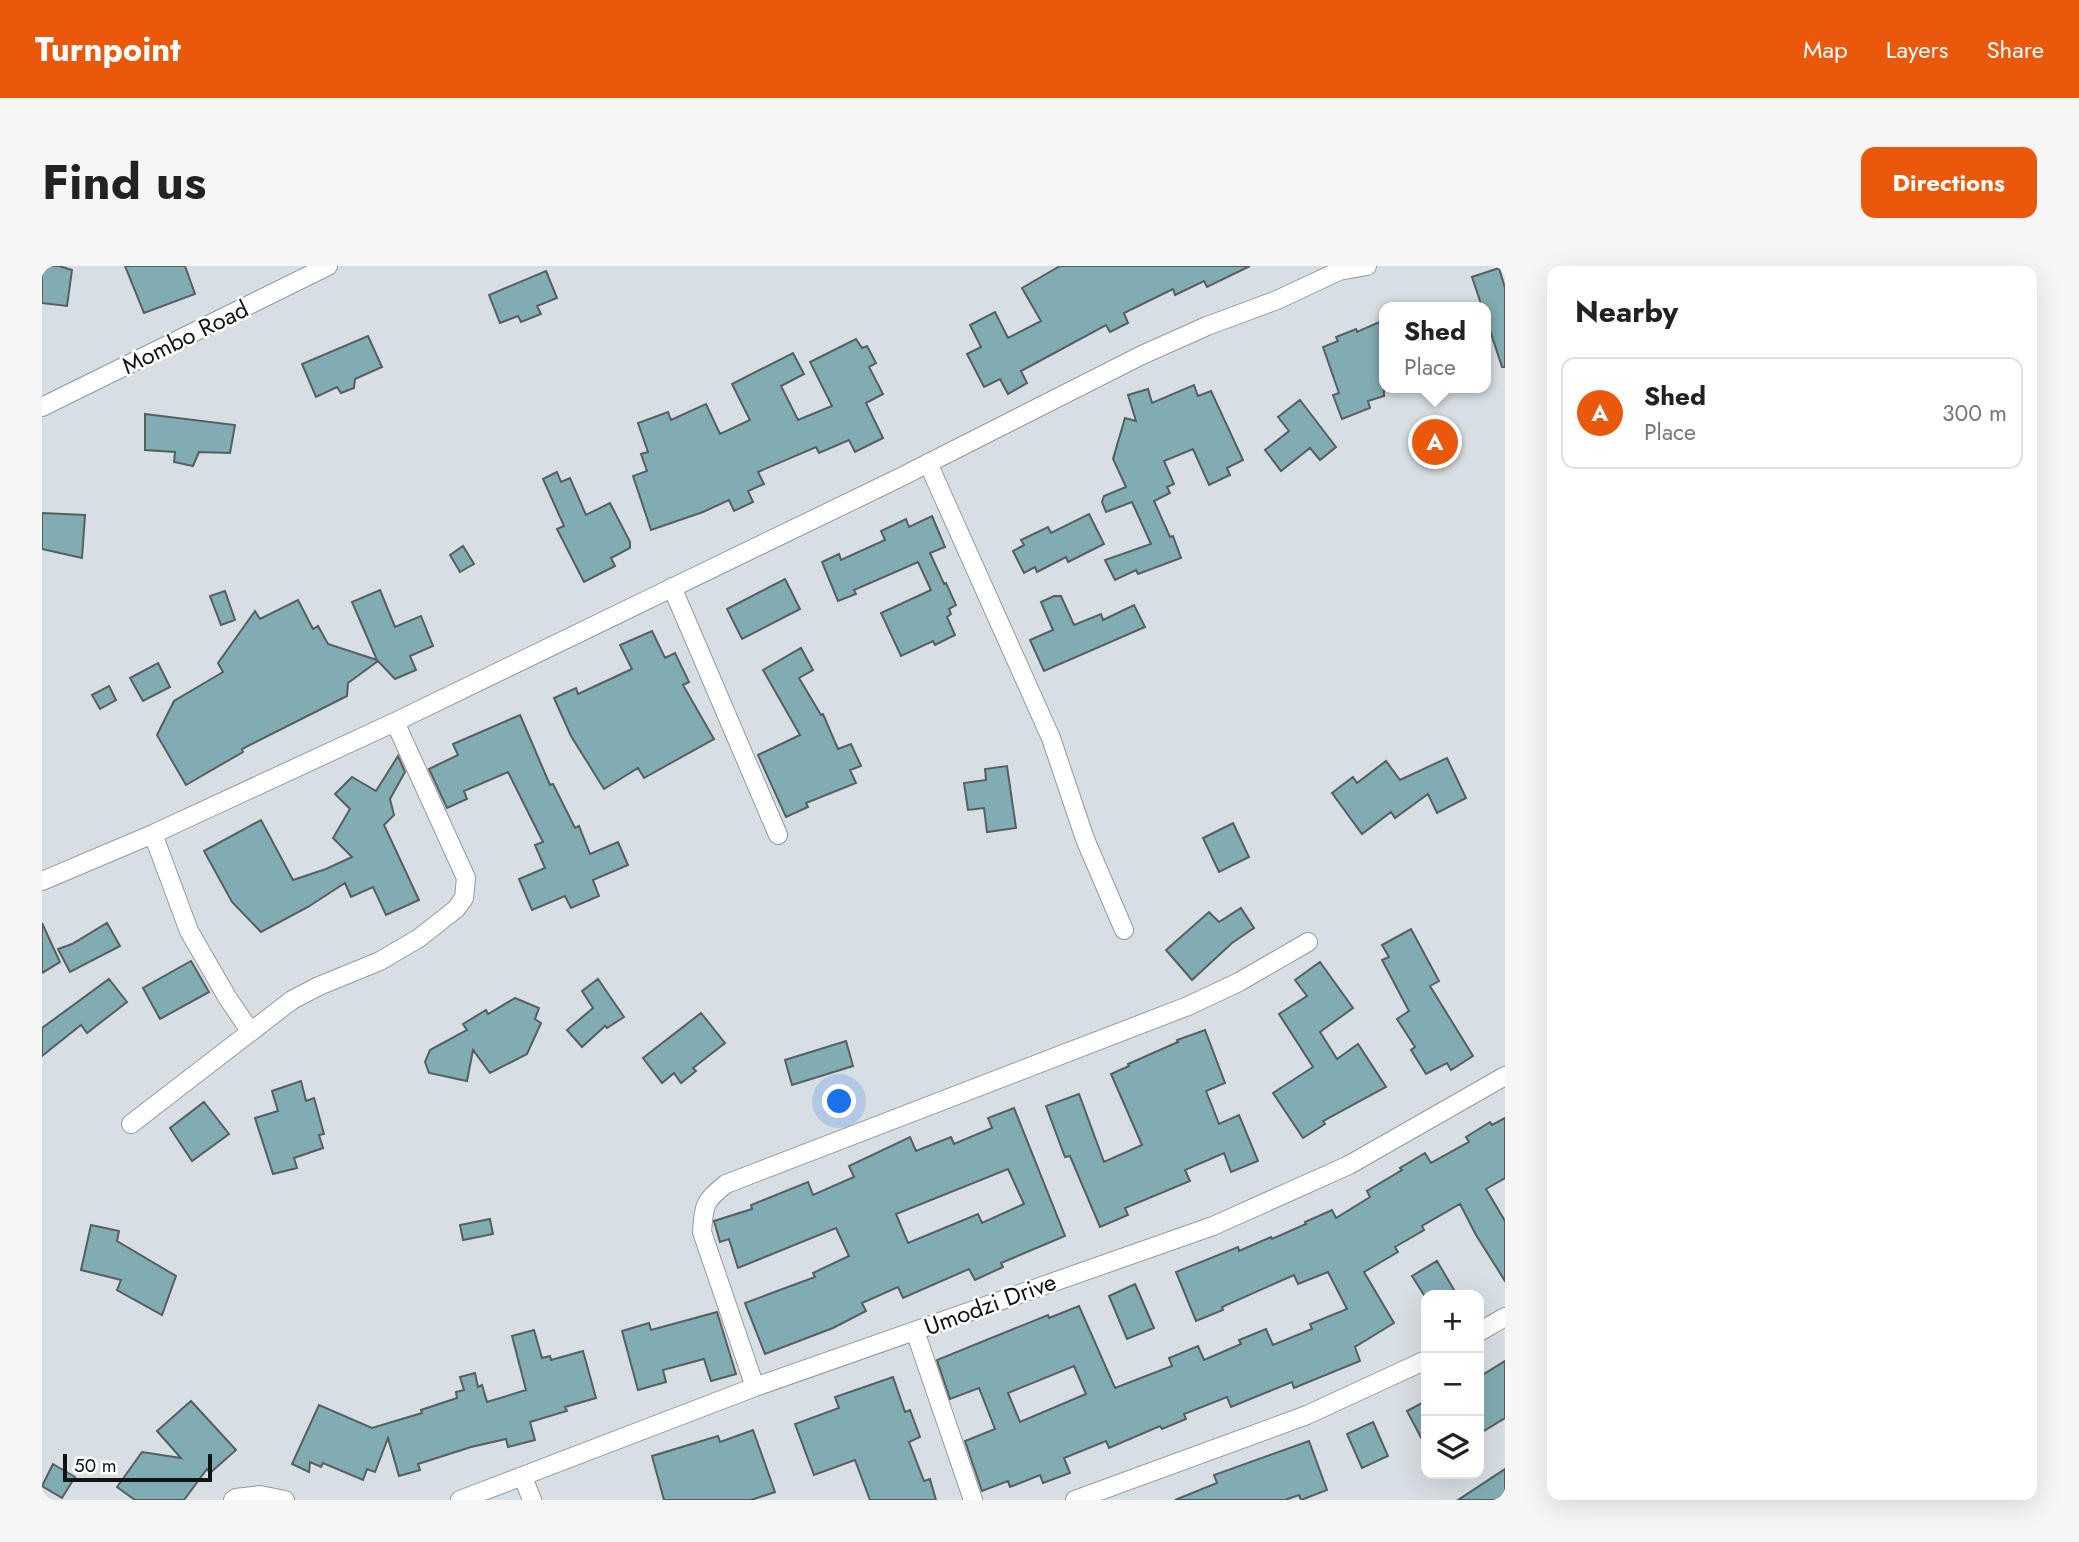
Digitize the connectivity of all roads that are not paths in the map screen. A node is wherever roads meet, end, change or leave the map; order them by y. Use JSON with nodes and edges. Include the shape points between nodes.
{"nodes":[{"id":1,"x":328,"y":266,"type":"edge"},
{"id":2,"x":1367,"y":266,"type":"edge"},
{"id":3,"x":42,"y":407,"type":"edge"},
{"id":4,"x":928,"y":463,"type":"junction"},
{"id":5,"x":672,"y":587,"type":"junction"},
{"id":6,"x":394,"y":722,"type":"junction"},
{"id":7,"x":153,"y":834,"type":"junction"},
{"id":8,"x":778,"y":835,"type":"dead end"},
{"id":9,"x":42,"y":881,"type":"edge"},
{"id":10,"x":1124,"y":930,"type":"dead end"},
{"id":11,"x":1308,"y":943,"type":"dead end"},
{"id":12,"x":250,"y":1031,"type":"junction"},
{"id":13,"x":1505,"y":1076,"type":"edge"},
{"id":14,"x":131,"y":1124,"type":"dead end"},
{"id":15,"x":1505,"y":1317,"type":"edge"},
{"id":16,"x":1484,"y":1329,"type":"edge"},
{"id":17,"x":915,"y":1331,"type":"junction"},
{"id":18,"x":1421,"y":1362,"type":"edge"},
{"id":19,"x":755,"y":1387,"type":"junction"},
{"id":20,"x":523,"y":1476,"type":"junction"},
{"id":21,"x":233,"y":1500,"type":"edge"},
{"id":22,"x":285,"y":1500,"type":"edge"},
{"id":23,"x":460,"y":1500,"type":"edge"},
{"id":24,"x":532,"y":1500,"type":"edge"},
{"id":25,"x":973,"y":1500,"type":"edge"},
{"id":26,"x":1075,"y":1500,"type":"edge"}],
"edges":[{"from":1,"to":3,"type":"street","name":"Mombo Road"},
{"from":2,"to":4,"type":"street","via":[[1339,271],[1153,350]]},
{"from":4,"to":5,"type":"street"},
{"from":4,"to":10,"type":"street","via":[[1051,738],[1085,839]]},
{"from":5,"to":6,"type":"street"},
{"from":5,"to":8,"type":"street"},
{"from":6,"to":7,"type":"street"},
{"from":6,"to":12,"type":"street","via":[[466,878],[464,898],[419,938],[380,961],[301,995]]},
{"from":7,"to":9,"type":"street"},
{"from":7,"to":12,"type":"street","via":[[190,931]]},
{"from":11,"to":19,"type":"street","via":[[1188,1006],[747,1174],[719,1189],[704,1206],[702,1232]]},
{"from":12,"to":14,"type":"street"},
{"from":13,"to":17,"type":"street","name":"Umodzi Drive","via":[[1349,1165],[1281,1197],[1213,1226]]},
{"from":15,"to":16,"type":"street"},
{"from":17,"to":19,"type":"street","name":"Umodzi Drive"},
{"from":17,"to":25,"type":"street"},
{"from":18,"to":26,"type":"street","via":[[1307,1415]]},
{"from":19,"to":20,"type":"street","name":"Umodzi Drive"},
{"from":20,"to":23,"type":"street","name":"Umodzi Drive"},
{"from":20,"to":24,"type":"street"},
{"from":21,"to":22,"type":"street","via":[[260,1495]]}]}
